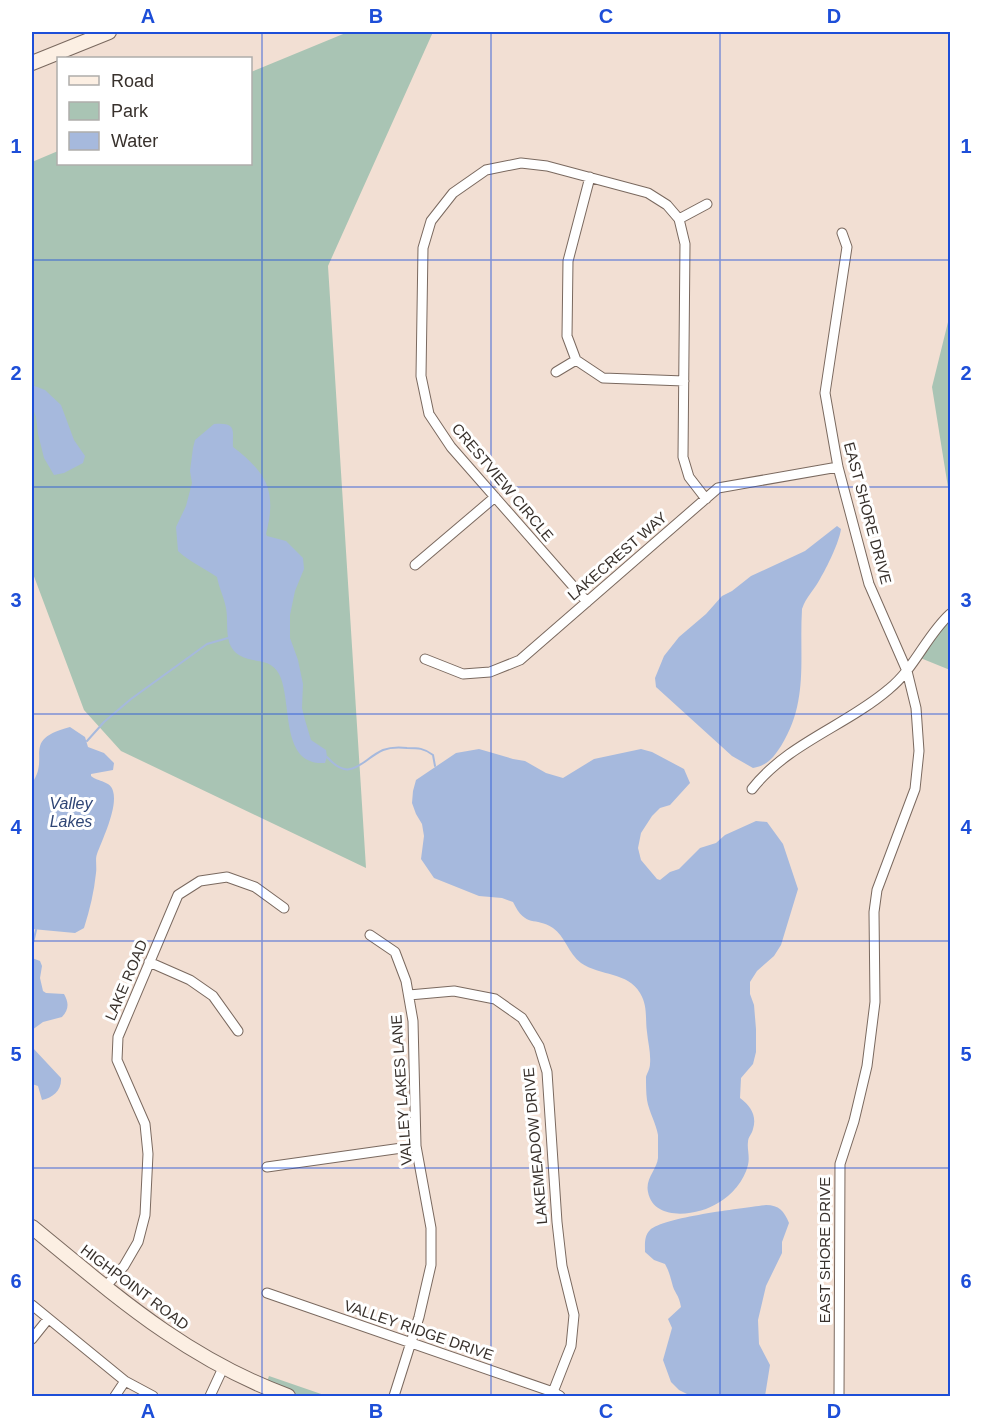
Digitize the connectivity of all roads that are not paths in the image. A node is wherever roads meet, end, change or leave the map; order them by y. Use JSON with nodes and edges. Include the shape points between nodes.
{"nodes":[{"id":1,"x":109,"y":32,"type":"edge"},
{"id":2,"x":32,"y":63,"type":"edge"},
{"id":3,"x":590,"y":177,"type":"junction"},
{"id":4,"x":707,"y":204,"type":"dead end"},
{"id":5,"x":679,"y":219,"type":"junction"},
{"id":6,"x":842,"y":233,"type":"dead end"},
{"id":7,"x":576,"y":360,"type":"junction"},
{"id":8,"x":556,"y":372,"type":"dead end"},
{"id":9,"x":684,"y":381,"type":"junction"},
{"id":10,"x":838,"y":467,"type":"junction"},
{"id":11,"x":495,"y":497,"type":"junction"},
{"id":12,"x":706,"y":500,"type":"junction"},
{"id":13,"x":416,"y":565,"type":"dead end"},
{"id":14,"x":587,"y":602,"type":"junction"},
{"id":15,"x":951,"y":614,"type":"edge"},
{"id":16,"x":425,"y":659,"type":"dead end"},
{"id":17,"x":907,"y":671,"type":"junction"},
{"id":18,"x":752,"y":789,"type":"dead end"},
{"id":19,"x":284,"y":908,"type":"dead end"},
{"id":20,"x":370,"y":935,"type":"dead end"},
{"id":21,"x":149,"y":962,"type":"junction"},
{"id":22,"x":409,"y":995,"type":"junction"},
{"id":23,"x":238,"y":1031,"type":"dead end"},
{"id":24,"x":416,"y":1146,"type":"junction"},
{"id":25,"x":267,"y":1167,"type":"dead end"},
{"id":26,"x":32,"y":1227,"type":"edge"},
{"id":27,"x":105,"y":1287,"type":"junction"},
{"id":28,"x":267,"y":1293,"type":"dead end"},
{"id":29,"x":32,"y":1305,"type":"edge"},
{"id":30,"x":48,"y":1318,"type":"junction"},
{"id":31,"x":32,"y":1339,"type":"edge"},
{"id":32,"x":411,"y":1343,"type":"junction"},
{"id":33,"x":223,"y":1368,"type":"junction"},
{"id":34,"x":126,"y":1381,"type":"junction"},
{"id":35,"x":557,"y":1394,"type":"edge"},
{"id":36,"x":115,"y":1396,"type":"edge"},
{"id":37,"x":153,"y":1396,"type":"edge"},
{"id":38,"x":210,"y":1396,"type":"edge"},
{"id":39,"x":288,"y":1396,"type":"edge"},
{"id":40,"x":394,"y":1396,"type":"edge"},
{"id":41,"x":838,"y":1396,"type":"edge"}],
"edges":[{"from":1,"to":2,"type":"street"},
{"from":3,"to":5,"type":"street","name":"CRESTVIEW CIRCLE","via":[[648,193],[667,205]]},
{"from":3,"to":7,"type":"street","via":[[568,261],[567,336]]},
{"from":3,"to":11,"type":"street","name":"CRESTVIEW CIRCLE","via":[[521,163],[486,170],[453,192],[431,221],[423,248],[421,376],[429,414],[451,447]]},
{"from":4,"to":5,"type":"street"},
{"from":5,"to":9,"type":"street","via":[[685,244]]},
{"from":6,"to":10,"type":"street","name":"EAST SHORE DRIVE","via":[[847,247],[825,393]]},
{"from":7,"to":8,"type":"street"},
{"from":7,"to":9,"type":"street","via":[[603,378]]},
{"from":9,"to":12,"type":"street","via":[[683,457],[689,477]]},
{"from":10,"to":12,"type":"street","name":"LAKECREST WAY","via":[[718,488]]},
{"from":10,"to":17,"type":"street","name":"EAST SHORE DRIVE","via":[[869,584]]},
{"from":11,"to":13,"type":"street"},
{"from":11,"to":14,"type":"street","name":"CRESTVIEW CIRCLE"},
{"from":12,"to":14,"type":"street","name":"LAKECREST WAY"},
{"from":14,"to":16,"type":"street","name":"LAKECREST WAY","via":[[520,660],[490,672],[463,674]]},
{"from":15,"to":17,"type":"street"},
{"from":17,"to":18,"type":"street","via":[[862,710],[789,753]]},
{"from":17,"to":41,"type":"street","name":"EAST SHORE DRIVE","via":[[916,708],[919,751],[915,789],[877,890],[875,1002],[867,1066],[840,1164]]},
{"from":19,"to":21,"type":"street","name":"LAKE ROAD","via":[[255,887],[226,877],[201,881],[178,895]]},
{"from":20,"to":22,"type":"street","name":"VALLEY LAKES LANE","via":[[394,952]]},
{"from":21,"to":23,"type":"street","via":[[190,980],[213,996]]},
{"from":21,"to":27,"type":"street","name":"LAKE ROAD","via":[[118,1037],[117,1060],[145,1124],[145,1215],[138,1242]]},
{"from":22,"to":24,"type":"street","name":"VALLEY LAKES LANE"},
{"from":22,"to":35,"type":"street","name":"LAKEMEADOW DRIVE","via":[[454,991],[495,999],[522,1018],[539,1046],[547,1072],[562,1266],[574,1315],[571,1346]]},
{"from":24,"to":25,"type":"street"},
{"from":24,"to":32,"type":"street","name":"VALLEY LAKES LANE","via":[[431,1228],[431,1265]]},
{"from":26,"to":27,"type":"street","name":"HIGHPOINT ROAD"},
{"from":27,"to":33,"type":"street","name":"HIGHPOINT ROAD","via":[[170,1337]]},
{"from":28,"to":32,"type":"street","name":"VALLEY RIDGE DRIVE"},
{"from":29,"to":30,"type":"street"},
{"from":30,"to":31,"type":"street"},
{"from":30,"to":34,"type":"street"},
{"from":32,"to":35,"type":"street","name":"VALLEY RIDGE DRIVE"},
{"from":32,"to":40,"type":"street","name":"VALLEY LAKES LANE"},
{"from":33,"to":38,"type":"street"},
{"from":33,"to":39,"type":"street","name":"HIGHPOINT ROAD"},
{"from":34,"to":36,"type":"street"},
{"from":34,"to":37,"type":"street"}]}
